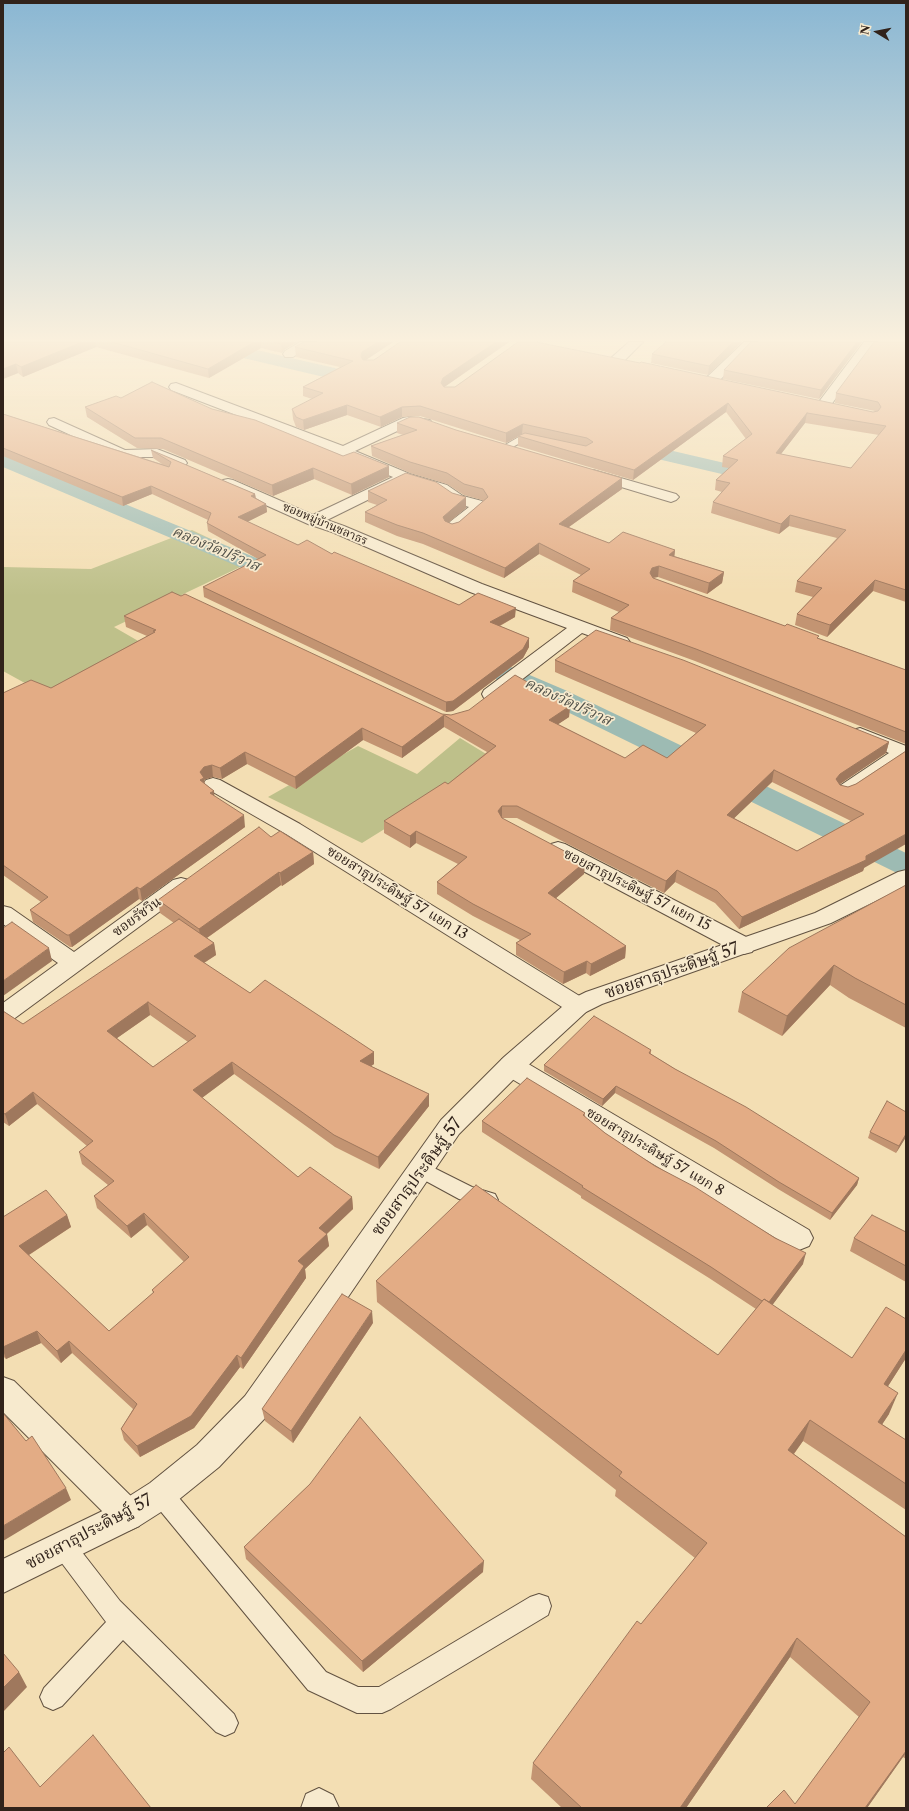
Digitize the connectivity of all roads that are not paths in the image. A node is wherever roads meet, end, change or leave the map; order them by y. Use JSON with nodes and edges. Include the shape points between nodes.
{"nodes":[{"id":1,"x":64,"y":427,"type":"edge"},
{"id":2,"x":279,"y":427,"type":"edge"},
{"id":3,"x":396,"y":427,"type":"edge"},
{"id":4,"x":434,"y":427,"type":"edge"},
{"id":5,"x":441,"y":429,"type":"edge"},
{"id":6,"x":491,"y":444,"type":"edge"},
{"id":7,"x":551,"y":444,"type":"edge"},
{"id":8,"x":505,"y":448,"type":"junction"},
{"id":9,"x":343,"y":451,"type":"junction"},
{"id":10,"x":526,"y":454,"type":"edge"},
{"id":11,"x":192,"y":468,"type":"edge"},
{"id":12,"x":581,"y":470,"type":"edge"},
{"id":13,"x":213,"y":477,"type":"edge"},
{"id":14,"x":405,"y":477,"type":"junction"},
{"id":15,"x":671,"y":497,"type":"dead end"},
{"id":16,"x":313,"y":521,"type":"junction"},
{"id":17,"x":452,"y":528,"type":"edge"},
{"id":18,"x":579,"y":628,"type":"junction"},
{"id":19,"x":639,"y":649,"type":"edge"},
{"id":20,"x":480,"y":702,"type":"edge"},
{"id":21,"x":846,"y":729,"type":"edge"},
{"id":22,"x":905,"y":752,"type":"edge"},
{"id":23,"x":213,"y":784,"type":"dead end"},
{"id":24,"x":845,"y":791,"type":"edge"},
{"id":25,"x":281,"y":823,"type":"junction"},
{"id":26,"x":257,"y":830,"type":"edge"},
{"id":27,"x":544,"y":842,"type":"edge"},
{"id":28,"x":200,"y":872,"type":"edge"},
{"id":29,"x":902,"y":879,"type":"edge"},
{"id":30,"x":3,"y":913,"type":"edge"},
{"id":31,"x":744,"y":946,"type":"junction"},
{"id":32,"x":75,"y":963,"type":"junction"},
{"id":33,"x":578,"y":1006,"type":"junction"},
{"id":34,"x":7,"y":1012,"type":"edge"},
{"id":35,"x":511,"y":1066,"type":"junction"},
{"id":36,"x":420,"y":1168,"type":"junction"},
{"id":37,"x":503,"y":1210,"type":"edge"},
{"id":38,"x":798,"y":1238,"type":"dead end"},
{"id":39,"x":3,"y":1391,"type":"edge"},
{"id":40,"x":161,"y":1494,"type":"junction"},
{"id":41,"x":128,"y":1515,"type":"junction"},
{"id":42,"x":63,"y":1546,"type":"junction"},
{"id":43,"x":3,"y":1576,"type":"edge"},
{"id":44,"x":540,"y":1606,"type":"dead end"},
{"id":45,"x":123,"y":1622,"type":"junction"},
{"id":46,"x":52,"y":1696,"type":"dead end"},
{"id":47,"x":225,"y":1723,"type":"dead end"}],
"edges":[{"from":1,"to":11,"type":"street","via":[[123,454],[157,453]]},
{"from":2,"to":9,"type":"street"},
{"from":3,"to":9,"type":"street"},
{"from":4,"to":5,"type":"street"},
{"from":6,"to":8,"type":"street"},
{"from":7,"to":8,"type":"lane","via":[[522,438]]},
{"from":8,"to":10,"type":"street"},
{"from":9,"to":14,"type":"street"},
{"from":12,"to":15,"type":"street"},
{"from":13,"to":16,"type":"street","name":"ซอยหมู่บ้านชลาธร"},
{"from":14,"to":16,"type":"street"},
{"from":14,"to":17,"type":"street","via":[[442,488],[458,499],[478,504],[478,507]]},
{"from":16,"to":18,"type":"street","name":"ซอยหมู่บ้านชลาธร"},
{"from":18,"to":19,"type":"street","name":"ซอยหมู่บ้านชลาธร"},
{"from":18,"to":20,"type":"street"},
{"from":21,"to":22,"type":"street"},
{"from":22,"to":24,"type":"street"},
{"from":23,"to":25,"type":"street","name":"ซอยสาธุประดิษฐ์ 57 แยก 13"},
{"from":25,"to":26,"type":"street","via":[[263,826]]},
{"from":25,"to":33,"type":"street","name":"ซอยสาธุประดิษฐ์ 57 แยก 13"},
{"from":27,"to":31,"type":"street","name":"ซอยสาธุประดิษฐ์ 57 แยก 15"},
{"from":28,"to":32,"type":"street","name":"ซอยรัชวิน"},
{"from":29,"to":31,"type":"street","name":"ซอยสาธุประดิษฐ์ 57","via":[[823,918]]},
{"from":30,"to":32,"type":"street"},
{"from":31,"to":33,"type":"street","name":"ซอยสาธุประดิษฐ์ 57","via":[[594,998]]},
{"from":32,"to":34,"type":"street","name":"ซอยรัชวิน"},
{"from":33,"to":35,"type":"street","name":"ซอยสาธุประดิษฐ์ 57"},
{"from":35,"to":36,"type":"street","name":"ซอยสาธุประดิษฐ์ 57","via":[[450,1127]]},
{"from":35,"to":38,"type":"street","name":"ซอยสาธุประดิษฐ์ 57 แยก 8"},
{"from":36,"to":37,"type":"lane","via":[[466,1193],[490,1201]]},
{"from":36,"to":40,"type":"street","name":"ซอยสาธุประดิษฐ์ 57","via":[[256,1406],[208,1456]]},
{"from":39,"to":41,"type":"street"},
{"from":40,"to":41,"type":"street","name":"ซอยสาธุประดิษฐ์ 57"},
{"from":40,"to":44,"type":"lane","via":[[317,1682],[357,1700],[382,1700]]},
{"from":41,"to":42,"type":"street","name":"ซอยสาธุประดิษฐ์ 57"},
{"from":42,"to":43,"type":"street","name":"ซอยสาธุประดิษฐ์ 57"},
{"from":42,"to":45,"type":"lane"},
{"from":45,"to":46,"type":"lane"},
{"from":45,"to":47,"type":"lane"}]}
